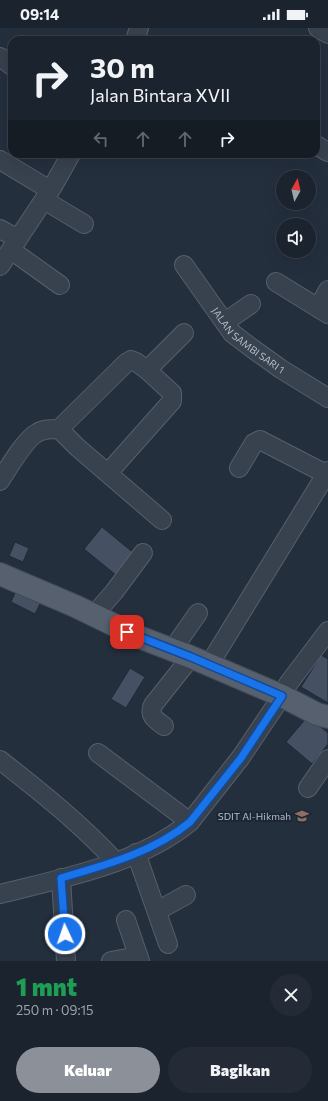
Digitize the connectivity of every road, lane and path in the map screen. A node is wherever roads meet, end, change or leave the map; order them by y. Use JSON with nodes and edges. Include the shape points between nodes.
{"nodes":[{"id":1,"x":318,"y":28,"type":"edge"},
{"id":2,"x":328,"y":34,"type":"edge"},
{"id":3,"x":0,"y":56,"type":"edge"},
{"id":4,"x":8,"y":63,"type":"edge"},
{"id":5,"x":69,"y":158,"type":"edge"},
{"id":6,"x":0,"y":160,"type":"edge"},
{"id":7,"x":47,"y":195,"type":"junction"},
{"id":8,"x":84,"y":224,"type":"dead end"},
{"id":9,"x":0,"y":229,"type":"edge"},
{"id":10,"x":14,"y":244,"type":"junction"},
{"id":11,"x":184,"y":265,"type":"dead end"},
{"id":12,"x":0,"y":266,"type":"edge"},
{"id":13,"x":276,"y":282,"type":"dead end"},
{"id":14,"x":60,"y":285,"type":"dead end"},
{"id":15,"x":328,"y":290,"type":"edge"},
{"id":16,"x":251,"y":304,"type":"dead end"},
{"id":17,"x":323,"y":311,"type":"edge"},
{"id":18,"x":225,"y":322,"type":"junction"},
{"id":19,"x":184,"y":333,"type":"dead end"},
{"id":20,"x":147,"y":370,"type":"junction"},
{"id":21,"x":328,"y":398,"type":"edge"},
{"id":22,"x":59,"y":429,"type":"junction"},
{"id":23,"x":239,"y":468,"type":"dead end"},
{"id":24,"x":327,"y":472,"type":"edge"},
{"id":25,"x":108,"y":473,"type":"junction"},
{"id":26,"x":0,"y":481,"type":"edge"},
{"id":27,"x":162,"y":520,"type":"dead end"},
{"id":28,"x":143,"y":554,"type":"dead end"},
{"id":29,"x":0,"y":574,"type":"edge"},
{"id":30,"x":198,"y":613,"type":"dead end"},
{"id":31,"x":93,"y":616,"type":"junction"},
{"id":32,"x":328,"y":631,"type":"edge"},
{"id":33,"x":192,"y":657,"type":"junction"},
{"id":34,"x":282,"y":696,"type":"junction"},
{"id":35,"x":328,"y":717,"type":"edge"},
{"id":36,"x":164,"y":726,"type":"dead end"},
{"id":37,"x":98,"y":753,"type":"dead end"},
{"id":38,"x":328,"y":759,"type":"edge"},
{"id":39,"x":0,"y":760,"type":"edge"},
{"id":40,"x":308,"y":788,"type":"dead end"},
{"id":41,"x":190,"y":822,"type":"junction"},
{"id":42,"x":136,"y":853,"type":"junction"},
{"id":43,"x":116,"y":862,"type":"junction"},
{"id":44,"x":61,"y":878,"type":"junction"},
{"id":45,"x":0,"y":894,"type":"edge"},
{"id":46,"x":186,"y":895,"type":"dead end"},
{"id":47,"x":157,"y":911,"type":"junction"},
{"id":48,"x":126,"y":920,"type":"dead end"},
{"id":49,"x":168,"y":944,"type":"dead end"},
{"id":50,"x":139,"y":958,"type":"edge"},
{"id":51,"x":66,"y":961,"type":"edge"},
{"id":52,"x":111,"y":961,"type":"edge"}],
"edges":[{"from":1,"to":2,"type":"street"},
{"from":3,"to":4,"type":"street"},
{"from":5,"to":7,"type":"street"},
{"from":6,"to":7,"type":"street"},
{"from":7,"to":8,"type":"street"},
{"from":7,"to":10,"type":"street"},
{"from":9,"to":10,"type":"street"},
{"from":10,"to":12,"type":"street"},
{"from":10,"to":14,"type":"street"},
{"from":11,"to":18,"type":"street","name":"JALAN SAMBI SARI 1"},
{"from":13,"to":17,"type":"street"},
{"from":15,"to":17,"type":"street"},
{"from":16,"to":18,"type":"street"},
{"from":18,"to":21,"type":"street","name":"JALAN SAMBI SARI 1","via":[[232,333],[252,349]]},
{"from":19,"to":20,"type":"street"},
{"from":20,"to":22,"type":"street","via":[[131,360],[126,363]]},
{"from":20,"to":25,"type":"street","via":[[172,393],[172,401]]},
{"from":22,"to":25,"type":"street"},
{"from":22,"to":26,"type":"street","via":[[36,433],[20,450]]},
{"from":23,"to":24,"type":"street","via":[[254,443],[260,440]]},
{"from":24,"to":33,"type":"street"},
{"from":25,"to":27,"type":"street"},
{"from":28,"to":31,"type":"street"},
{"from":29,"to":31,"type":"main road"},
{"from":30,"to":33,"type":"street","via":[[177,643]]},
{"from":31,"to":33,"type":"main road"},
{"from":32,"to":34,"type":"street","via":[[288,684]]},
{"from":33,"to":34,"type":"main road"},
{"from":33,"to":36,"type":"street","via":[[153,705],[151,714]]},
{"from":34,"to":35,"type":"main road"},
{"from":34,"to":41,"type":"street","via":[[241,758]]},
{"from":37,"to":41,"type":"street"},
{"from":38,"to":40,"type":"street"},
{"from":39,"to":43,"type":"street","via":[[56,805]]},
{"from":41,"to":42,"type":"street"},
{"from":42,"to":43,"type":"street"},
{"from":42,"to":47,"type":"street"},
{"from":43,"to":44,"type":"street"},
{"from":44,"to":45,"type":"street"},
{"from":44,"to":51,"type":"street"},
{"from":46,"to":47,"type":"street"},
{"from":47,"to":49,"type":"street"},
{"from":48,"to":50,"type":"street"},
{"from":50,"to":52,"type":"street"}]}
